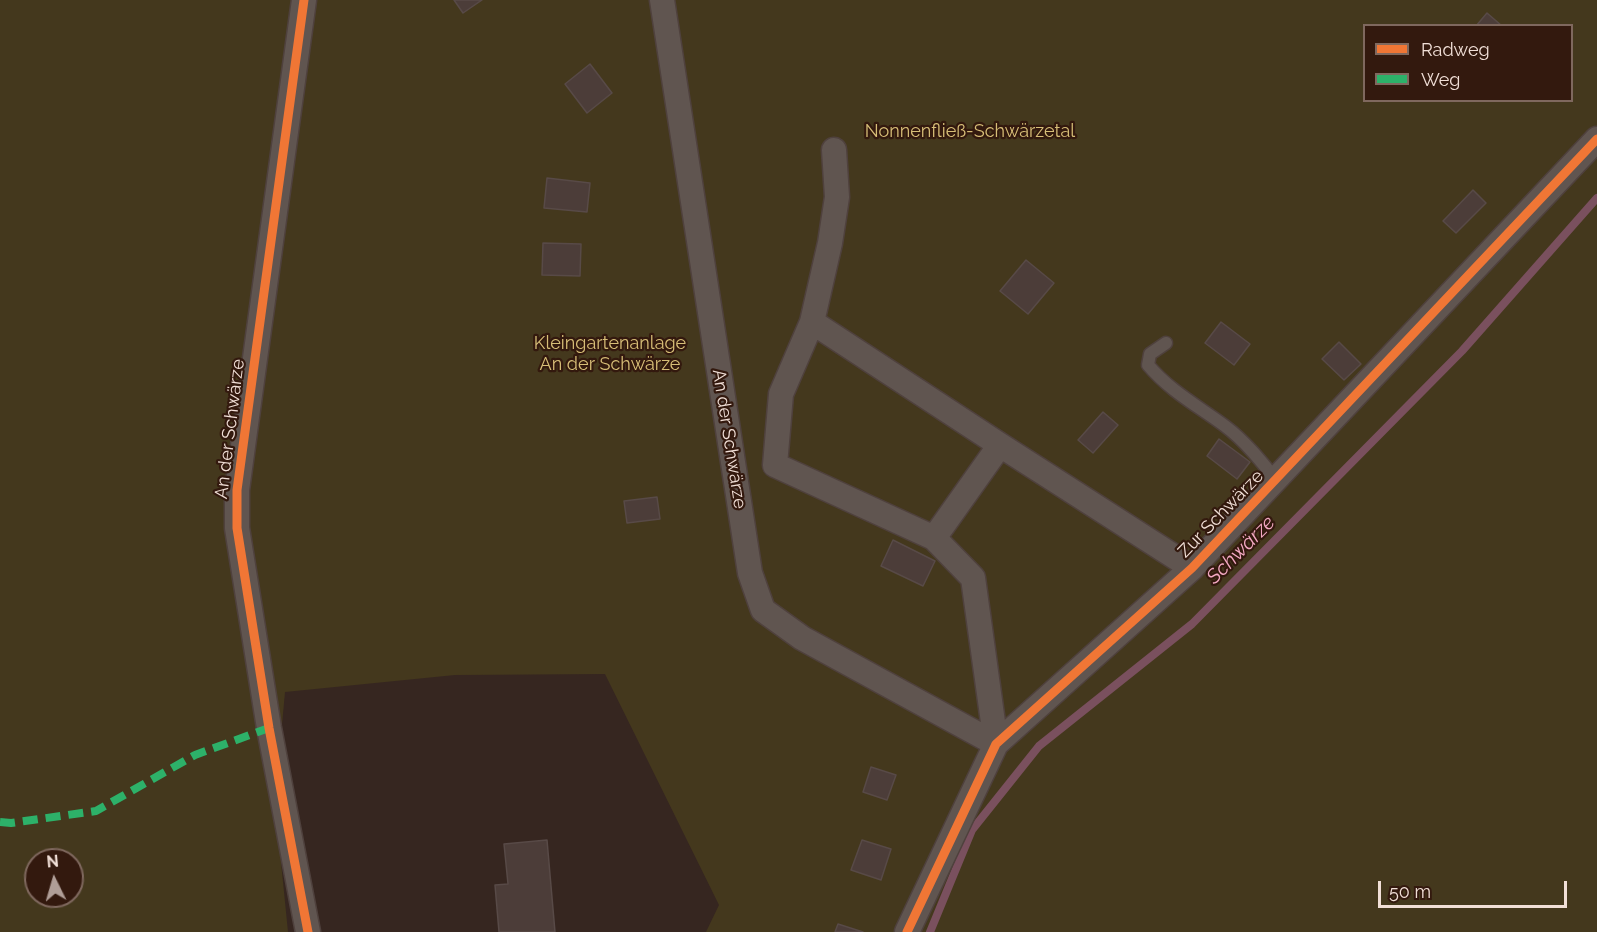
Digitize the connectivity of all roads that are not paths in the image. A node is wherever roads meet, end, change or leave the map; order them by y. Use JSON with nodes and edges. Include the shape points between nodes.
{"nodes":[{"id":1,"x":304,"y":0,"type":"edge"},
{"id":2,"x":662,"y":0,"type":"edge"},
{"id":3,"x":1597,"y":139,"type":"edge"},
{"id":4,"x":834,"y":150,"type":"dead end"},
{"id":5,"x":812,"y":322,"type":"junction"},
{"id":6,"x":1166,"y":343,"type":"dead end"},
{"id":7,"x":1000,"y":445,"type":"junction"},
{"id":8,"x":1277,"y":481,"type":"junction"},
{"id":9,"x":934,"y":538,"type":"junction"},
{"id":10,"x":1192,"y":568,"type":"junction"},
{"id":11,"x":996,"y":744,"type":"junction"},
{"id":12,"x":308,"y":932,"type":"edge"},
{"id":13,"x":907,"y":932,"type":"edge"}],
"edges":[{"from":1,"to":12,"type":"street","name":"An der Schwärze","via":[[237,490],[237,528]]},
{"from":2,"to":11,"type":"street","name":"An der Schwärze","via":[[750,573],[763,610],[802,638]]},
{"from":3,"to":8,"type":"street","name":"Zur Schwärze"},
{"from":4,"to":5,"type":"street","via":[[837,197]]},
{"from":5,"to":7,"type":"street"},
{"from":5,"to":9,"type":"street","via":[[781,394],[775,465]]},
{"from":6,"to":8,"type":"lane","via":[[1150,354],[1149,365],[1162,381],[1226,427]]},
{"from":7,"to":9,"type":"street"},
{"from":7,"to":10,"type":"street"},
{"from":8,"to":10,"type":"street","name":"Zur Schwärze"},
{"from":9,"to":11,"type":"street","via":[[973,578]]},
{"from":10,"to":11,"type":"street","name":"Zur Schwärze"},
{"from":11,"to":13,"type":"street","name":"Zur Schwärze"}]}
